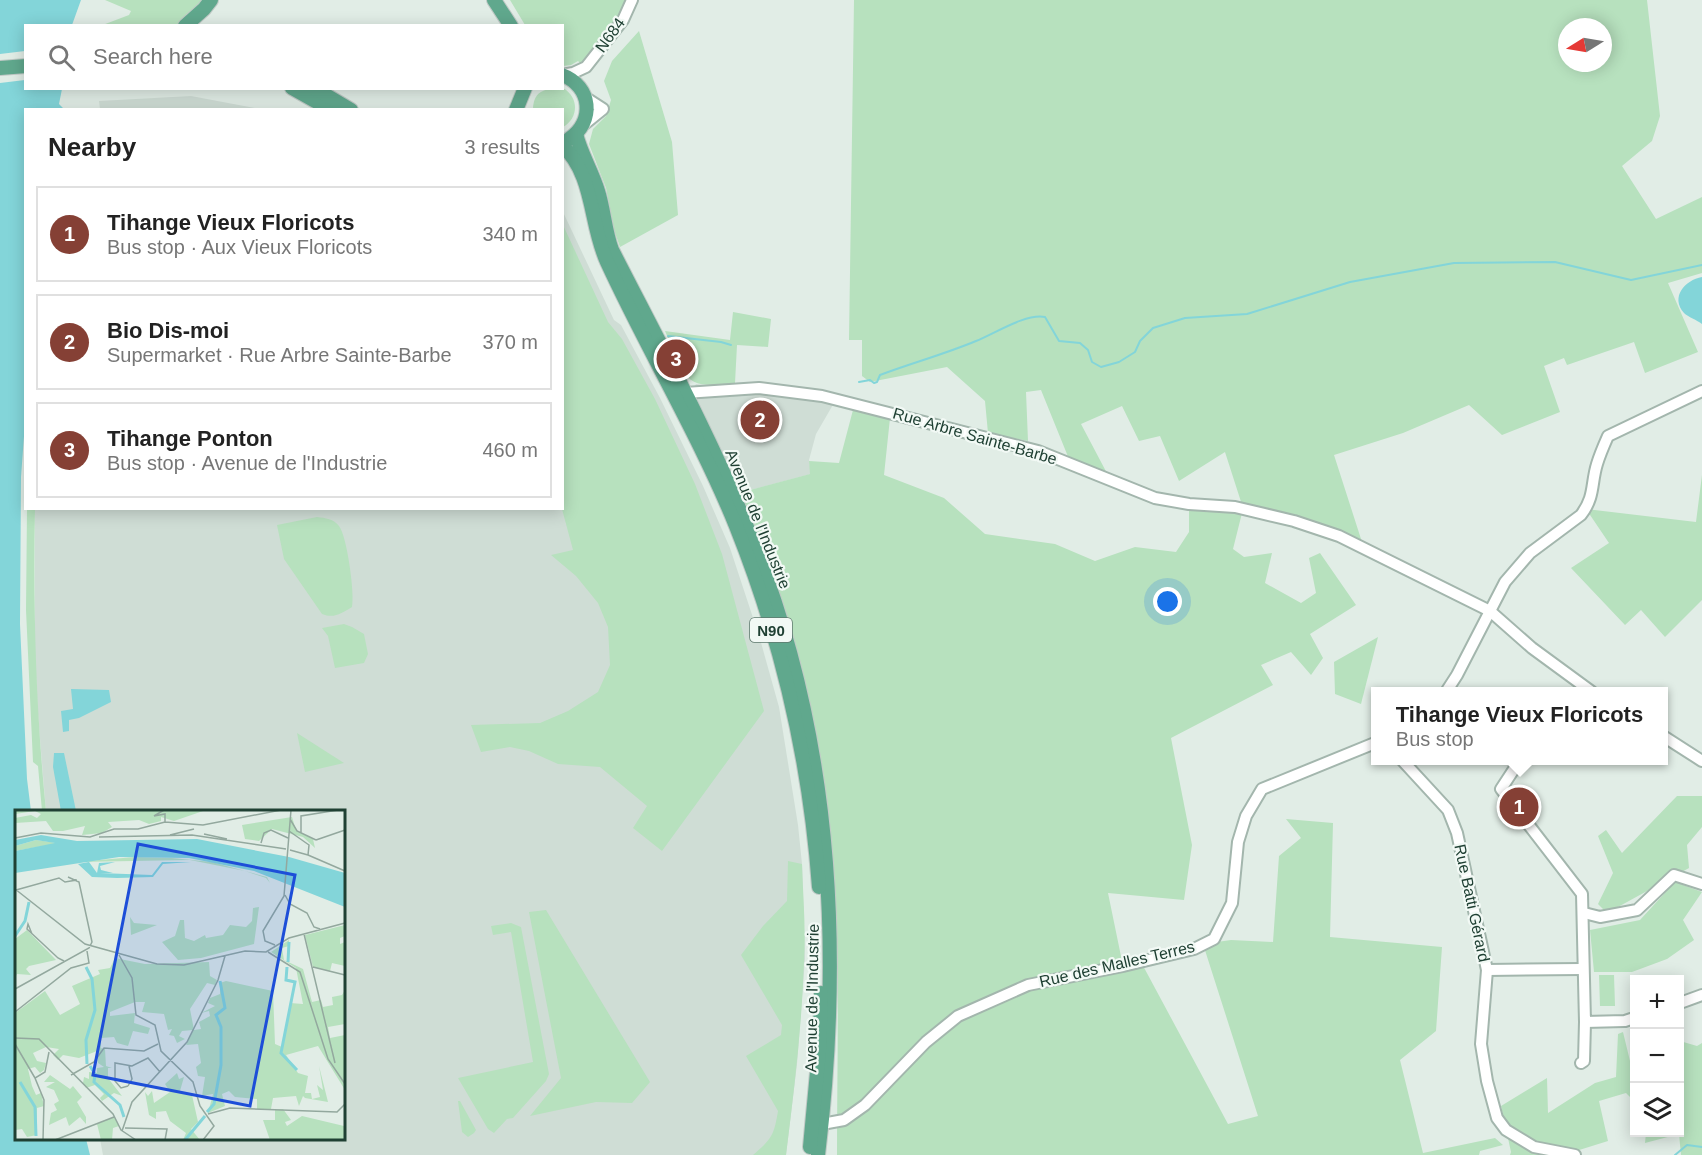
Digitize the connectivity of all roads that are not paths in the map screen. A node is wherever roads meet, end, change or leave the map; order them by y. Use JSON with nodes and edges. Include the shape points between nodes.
{"nodes":[{"id":1,"x":211,"y":0,"type":"edge"},
{"id":2,"x":494,"y":0,"type":"edge"},
{"id":3,"x":632,"y":0,"type":"edge"},
{"id":4,"x":187,"y":24,"type":"edge"},
{"id":5,"x":510,"y":24,"type":"edge"},
{"id":6,"x":24,"y":66,"type":"edge"},
{"id":7,"x":586,"y":67,"type":"junction"},
{"id":8,"x":0,"y":68,"type":"edge"},
{"id":9,"x":564,"y":75,"type":"edge"},
{"id":10,"x":564,"y":76,"type":"edge"},
{"id":11,"x":296,"y":90,"type":"edge"},
{"id":12,"x":317,"y":90,"type":"edge"},
{"id":13,"x":584,"y":94,"type":"junction"},
{"id":14,"x":327,"y":108,"type":"edge"},
{"id":15,"x":348,"y":108,"type":"edge"},
{"id":16,"x":579,"y":130,"type":"junction"},
{"id":17,"x":564,"y":141,"type":"edge"},
{"id":18,"x":564,"y":145,"type":"edge"},
{"id":19,"x":670,"y":388,"type":"junction"},
{"id":20,"x":1702,"y":391,"type":"edge"},
{"id":21,"x":684,"y":393,"type":"junction"},
{"id":22,"x":1490,"y":611,"type":"junction"},
{"id":23,"x":1449,"y":687,"type":"edge"},
{"id":24,"x":1583,"y":687,"type":"edge"},
{"id":25,"x":1668,"y":739,"type":"edge"},
{"id":26,"x":1371,"y":745,"type":"edge"},
{"id":27,"x":1702,"y":760,"type":"edge"},
{"id":28,"x":1407,"y":765,"type":"edge"},
{"id":29,"x":1517,"y":765,"type":"edge"},
{"id":30,"x":1702,"y":884,"type":"edge"},
{"id":31,"x":1584,"y":913,"type":"junction"},
{"id":32,"x":1582,"y":969,"type":"junction"},
{"id":33,"x":1487,"y":970,"type":"junction"},
{"id":34,"x":1702,"y":995,"type":"edge"},
{"id":35,"x":1684,"y":1002,"type":"edge"},
{"id":36,"x":1630,"y":1020,"type":"edge"},
{"id":37,"x":1585,"y":1022,"type":"junction"},
{"id":38,"x":1581,"y":1063,"type":"dead end"},
{"id":39,"x":813,"y":1107,"type":"junction"},
{"id":40,"x":822,"y":1124,"type":"junction"},
{"id":41,"x":811,"y":1139,"type":"junction"},
{"id":42,"x":809,"y":1155,"type":"edge"},
{"id":43,"x":818,"y":1155,"type":"edge"},
{"id":44,"x":1575,"y":1155,"type":"edge"}],
"edges":[{"from":1,"to":4,"type":"main road"},
{"from":2,"to":5,"type":"main road"},
{"from":3,"to":7,"type":"street","name":"N684","number":"N684","via":[[623,20]]},
{"from":6,"to":8,"type":"main road"},
{"from":7,"to":9,"type":"street","name":"N684","number":"N684"},
{"from":7,"to":13,"type":"street","name":"N684","number":"N684"},
{"from":10,"to":13,"type":"main road"},
{"from":11,"to":14,"type":"main road"},
{"from":12,"to":15,"type":"main road"},
{"from":13,"to":16,"type":"main road","number":"N90","via":[[586,118]]},
{"from":16,"to":17,"type":"main road","number":"N90"},
{"from":16,"to":21,"type":"main road","name":"Avenue de l'Industrie","number":"N90","via":[[580,150],[599,193],[612,250]]},
{"from":18,"to":19,"type":"main road","name":"Avenue de l'Industrie","number":"N90","via":[[583,175],[603,254]]},
{"from":19,"to":21,"type":"street"},
{"from":19,"to":39,"type":"main road","name":"Avenue de l'Industrie","number":"N90","via":[[743,544],[782,666],[797,730],[808,788],[821,922],[821,1012]]},
{"from":20,"to":22,"type":"street","via":[[1608,436],[1596,465],[1592,496],[1586,508],[1530,553],[1505,582]]},
{"from":21,"to":22,"type":"street","name":"Rue Arbre Sainte-Barbe","via":[[759,388],[798,391],[1038,451],[1155,498],[1265,513],[1339,536]]},
{"from":21,"to":40,"type":"main road","name":"Avenue de l'Industrie","number":"N90","via":[[754,544],[794,664],[806,722],[822,820],[830,918],[830,1014]]},
{"from":22,"to":23,"type":"street"},
{"from":22,"to":24,"type":"street","name":"Rue Arbre Sainte-Barbe"},
{"from":25,"to":27,"type":"street"},
{"from":26,"to":40,"type":"street","name":"Rue des Malles Terres","via":[[1262,789],[1246,816],[1238,843],[1232,903],[1214,939],[1183,952],[1028,985],[958,1016],[926,1042],[865,1105],[844,1120]]},
{"from":28,"to":33,"type":"street","name":"Rue Batti Gérard","via":[[1448,810],[1457,833]]},
{"from":29,"to":31,"type":"street","via":[[1501,789],[1582,894]]},
{"from":30,"to":31,"type":"street","via":[[1674,875],[1637,910],[1600,917]]},
{"from":31,"to":32,"type":"street"},
{"from":32,"to":33,"type":"street"},
{"from":32,"to":37,"type":"street"},
{"from":33,"to":44,"type":"street","name":"Rue Batti Gérard","via":[[1481,1044],[1497,1118],[1506,1130],[1534,1147]]},
{"from":34,"to":35,"type":"street"},
{"from":36,"to":37,"type":"street"},
{"from":37,"to":38,"type":"street"},
{"from":39,"to":40,"type":"street"},
{"from":39,"to":41,"type":"main road","name":"Avenue de l'Industrie","number":"N90"},
{"from":40,"to":41,"type":"street"},
{"from":40,"to":43,"type":"main road","name":"Avenue de l'Industrie","number":"N90"},
{"from":41,"to":42,"type":"main road","name":"Avenue de l'Industrie","number":"N90"}]}
